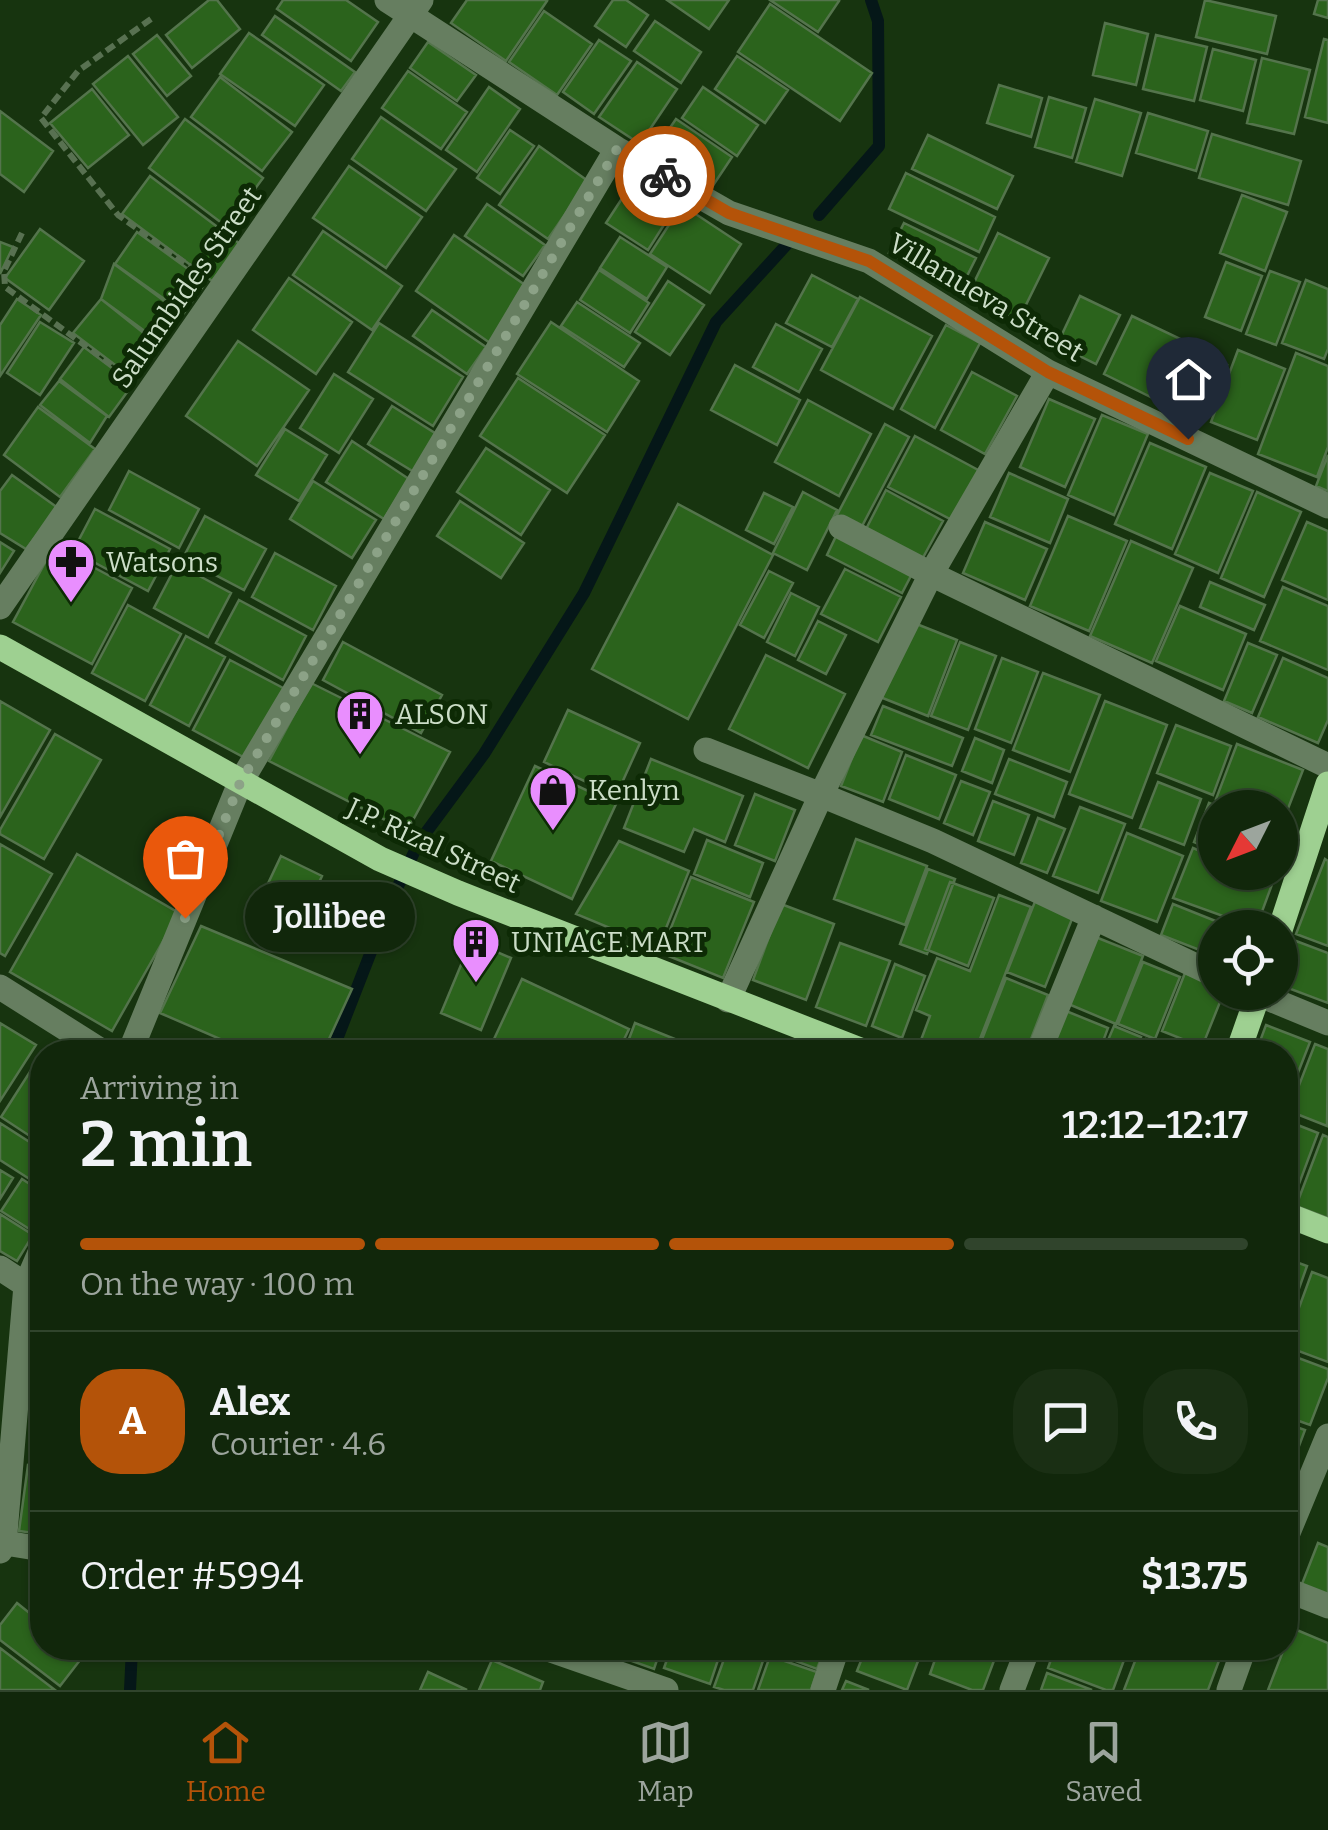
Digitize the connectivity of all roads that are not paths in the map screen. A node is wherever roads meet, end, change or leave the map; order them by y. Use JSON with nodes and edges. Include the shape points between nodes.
{"nodes":[{"id":1,"x":387,"y":0,"type":"edge"},
{"id":2,"x":415,"y":8,"type":"edge"},
{"id":3,"x":617,"y":149,"type":"junction"},
{"id":4,"x":1048,"y":372,"type":"junction"},
{"id":5,"x":1328,"y":506,"type":"edge"},
{"id":6,"x":841,"y":527,"type":"dead end"},
{"id":7,"x":931,"y":574,"type":"junction"},
{"id":8,"x":0,"y":607,"type":"edge"},
{"id":9,"x":0,"y":647,"type":"edge"},
{"id":10,"x":706,"y":750,"type":"dead end"},
{"id":11,"x":1328,"y":766,"type":"edge"},
{"id":12,"x":240,"y":783,"type":"junction"},
{"id":13,"x":1328,"y":784,"type":"edge"},
{"id":14,"x":820,"y":795,"type":"junction"},
{"id":15,"x":1287,"y":910,"type":"edge"},
{"id":16,"x":1094,"y":917,"type":"junction"},
{"id":17,"x":1198,"y":966,"type":"edge"},
{"id":18,"x":0,"y":986,"type":"edge"},
{"id":19,"x":728,"y":1000,"type":"junction"},
{"id":20,"x":1252,"y":1010,"type":"edge"},
{"id":21,"x":1297,"y":1010,"type":"edge"},
{"id":22,"x":1328,"y":1023,"type":"edge"},
{"id":23,"x":85,"y":1040,"type":"edge"},
{"id":24,"x":135,"y":1040,"type":"edge"},
{"id":25,"x":833,"y":1040,"type":"edge"},
{"id":26,"x":1044,"y":1040,"type":"edge"},
{"id":27,"x":1242,"y":1040,"type":"edge"},
{"id":28,"x":1298,"y":1219,"type":"edge"},
{"id":29,"x":1328,"y":1231,"type":"edge"},
{"id":30,"x":0,"y":1268,"type":"edge"},
{"id":31,"x":30,"y":1276,"type":"edge"},
{"id":32,"x":26,"y":1286,"type":"junction"},
{"id":33,"x":1328,"y":1436,"type":"edge"},
{"id":34,"x":1298,"y":1509,"type":"edge"},
{"id":35,"x":1,"y":1546,"type":"edge"},
{"id":36,"x":30,"y":1548,"type":"edge"},
{"id":37,"x":1298,"y":1595,"type":"edge"},
{"id":38,"x":1328,"y":1606,"type":"edge"},
{"id":39,"x":580,"y":1660,"type":"edge"},
{"id":40,"x":833,"y":1660,"type":"edge"},
{"id":41,"x":1023,"y":1660,"type":"edge"},
{"id":42,"x":1240,"y":1660,"type":"edge"},
{"id":43,"x":666,"y":1690,"type":"edge"},
{"id":44,"x":823,"y":1690,"type":"edge"},
{"id":45,"x":1012,"y":1690,"type":"edge"},
{"id":46,"x":1229,"y":1690,"type":"edge"}],
"edges":[{"from":1,"to":2,"type":"street","name":"Villanueva Street"},
{"from":2,"to":3,"type":"street","name":"Villanueva Street"},
{"from":2,"to":8,"type":"street","name":"Salumbides Street"},
{"from":3,"to":4,"type":"street","name":"Villanueva Street","via":[[729,213],[869,261]]},
{"from":3,"to":12,"type":"street"},
{"from":4,"to":5,"type":"street","name":"Villanueva Street"},
{"from":4,"to":7,"type":"street"},
{"from":6,"to":7,"type":"street"},
{"from":7,"to":11,"type":"street"},
{"from":7,"to":14,"type":"street"},
{"from":9,"to":12,"type":"main road","name":"J.P. Rizal Street"},
{"from":10,"to":14,"type":"street"},
{"from":12,"to":19,"type":"main road","name":"J.P. Rizal Street","via":[[458,893]]},
{"from":12,"to":24,"type":"street"},
{"from":13,"to":15,"type":"main road"},
{"from":14,"to":16,"type":"street"},
{"from":14,"to":19,"type":"street"},
{"from":16,"to":17,"type":"street"},
{"from":16,"to":26,"type":"street"},
{"from":18,"to":23,"type":"street"},
{"from":19,"to":25,"type":"main road","name":"J.P. Rizal Street"},
{"from":20,"to":27,"type":"main road"},
{"from":21,"to":22,"type":"street"},
{"from":28,"to":29,"type":"main road"},
{"from":30,"to":32,"type":"street"},
{"from":31,"to":32,"type":"street"},
{"from":32,"to":35,"type":"street"},
{"from":33,"to":34,"type":"street"},
{"from":35,"to":36,"type":"street"},
{"from":37,"to":38,"type":"street"},
{"from":39,"to":43,"type":"street"},
{"from":40,"to":44,"type":"street"},
{"from":41,"to":45,"type":"street"},
{"from":42,"to":46,"type":"street"}]}
